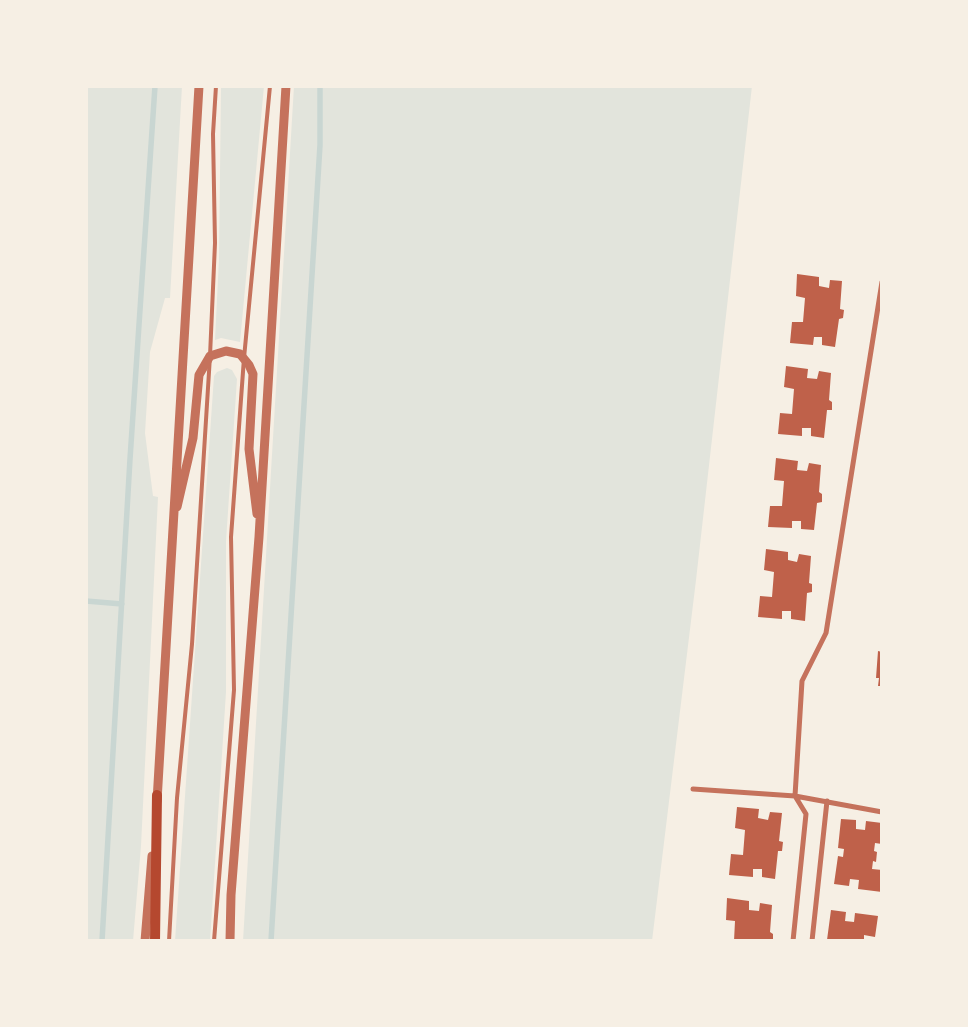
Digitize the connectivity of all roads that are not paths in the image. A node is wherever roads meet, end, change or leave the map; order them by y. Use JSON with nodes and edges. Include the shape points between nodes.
{"nodes":[{"id":1,"x":199,"y":86,"type":"edge"},
{"id":2,"x":216,"y":86,"type":"edge"},
{"id":3,"x":270,"y":86,"type":"edge"},
{"id":4,"x":286,"y":86,"type":"edge"},
{"id":5,"x":882,"y":282,"type":"edge"},
{"id":6,"x":210,"y":356,"type":"junction"},
{"id":7,"x":244,"y":358,"type":"junction"},
{"id":8,"x":171,"y":532,"type":"junction"},
{"id":9,"x":259,"y":537,"type":"junction"},
{"id":10,"x":693,"y":789,"type":"dead end"},
{"id":11,"x":157,"y":795,"type":"junction"},
{"id":12,"x":795,"y":796,"type":"junction"},
{"id":13,"x":827,"y":801,"type":"junction"},
{"id":14,"x":882,"y":812,"type":"edge"},
{"id":15,"x":145,"y":941,"type":"edge"},
{"id":16,"x":155,"y":941,"type":"edge"},
{"id":17,"x":169,"y":941,"type":"edge"},
{"id":18,"x":214,"y":941,"type":"edge"},
{"id":19,"x":230,"y":941,"type":"edge"},
{"id":20,"x":792,"y":941,"type":"edge"},
{"id":21,"x":812,"y":941,"type":"edge"}],
"edges":[{"from":1,"to":8,"type":"street"},
{"from":2,"to":6,"type":"lane"},
{"from":3,"to":7,"type":"lane"},
{"from":4,"to":9,"type":"street"},
{"from":5,"to":12,"type":"street","via":[[826,633],[802,681]]},
{"from":6,"to":7,"type":"street","via":[[226,350]]},
{"from":6,"to":8,"type":"street","via":[[199,375],[193,438]]},
{"from":6,"to":17,"type":"lane"},
{"from":7,"to":9,"type":"street","via":[[253,374],[249,449]]},
{"from":7,"to":18,"type":"lane","via":[[231,537],[234,690]]},
{"from":8,"to":11,"type":"street"},
{"from":9,"to":19,"type":"street"},
{"from":10,"to":12,"type":"street"},
{"from":11,"to":15,"type":"street"},
{"from":11,"to":16,"type":"main road"},
{"from":12,"to":13,"type":"street"},
{"from":12,"to":20,"type":"street","via":[[806,814]]},
{"from":13,"to":14,"type":"street"},
{"from":13,"to":21,"type":"street"}]}
